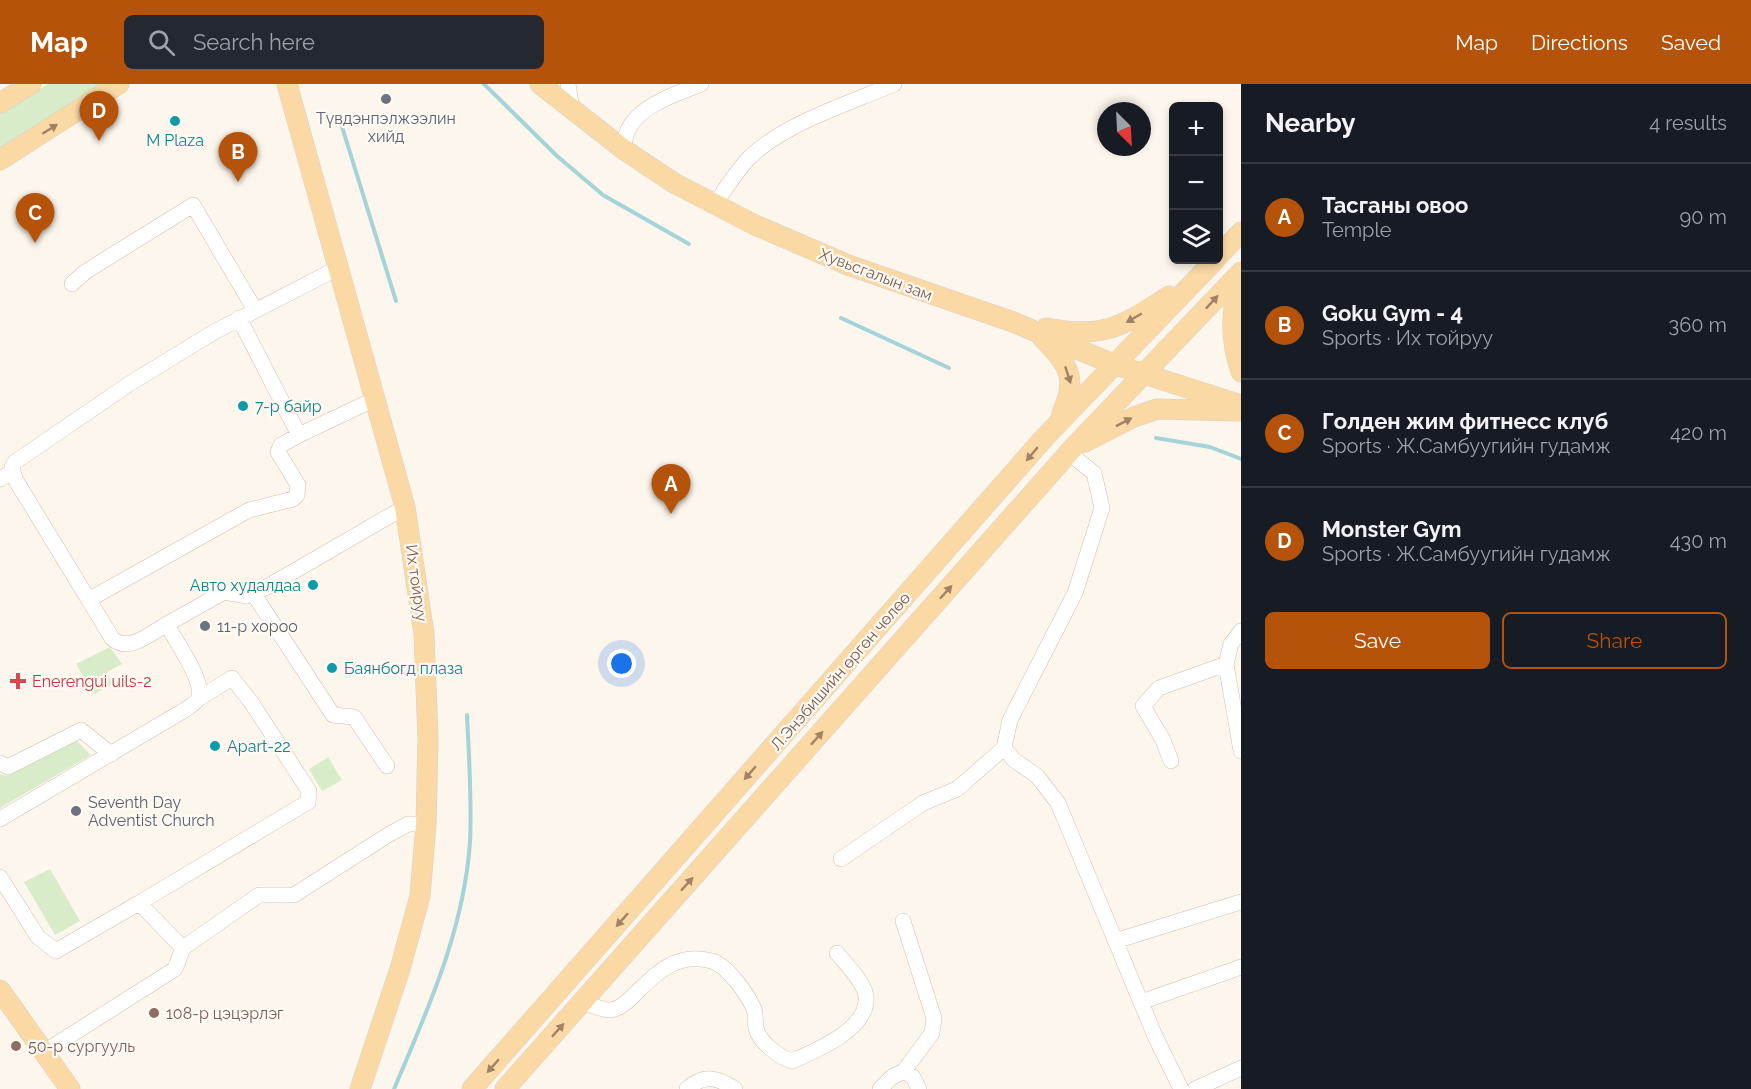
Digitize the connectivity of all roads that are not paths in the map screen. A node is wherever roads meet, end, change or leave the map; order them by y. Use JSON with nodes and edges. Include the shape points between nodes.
{"nodes":[{"id":1,"x":31,"y":84,"type":"edge"},
{"id":2,"x":119,"y":84,"type":"edge"},
{"id":3,"x":287,"y":84,"type":"edge"},
{"id":4,"x":540,"y":84,"type":"edge"},
{"id":5,"x":568,"y":84,"type":"edge"},
{"id":6,"x":701,"y":84,"type":"edge"},
{"id":7,"x":894,"y":84,"type":"edge"},
{"id":8,"x":0,"y":103,"type":"edge"},
{"id":9,"x":572,"y":111,"type":"junction"},
{"id":10,"x":623,"y":149,"type":"junction"},
{"id":11,"x":0,"y":160,"type":"edge"},
{"id":12,"x":716,"y":204,"type":"junction"},
{"id":13,"x":1241,"y":232,"type":"edge"},
{"id":14,"x":1223,"y":251,"type":"edge"},
{"id":15,"x":1211,"y":264,"type":"edge"},
{"id":16,"x":338,"y":268,"type":"junction"},
{"id":17,"x":1241,"y":272,"type":"edge"},
{"id":18,"x":1201,"y":274,"type":"junction"},
{"id":19,"x":1241,"y":278,"type":"edge"},
{"id":20,"x":72,"y":284,"type":"dead end"},
{"id":21,"x":255,"y":310,"type":"junction"},
{"id":22,"x":239,"y":318,"type":"junction"},
{"id":23,"x":1013,"y":322,"type":"junction"},
{"id":24,"x":1038,"y":333,"type":"junction"},
{"id":25,"x":1113,"y":364,"type":"junction"},
{"id":26,"x":1241,"y":372,"type":"edge"},
{"id":27,"x":1142,"y":374,"type":"junction"},
{"id":28,"x":375,"y":399,"type":"junction"},
{"id":29,"x":1241,"y":405,"type":"edge"},
{"id":30,"x":1241,"y":411,"type":"edge"},
{"id":31,"x":1058,"y":424,"type":"junction"},
{"id":32,"x":299,"y":435,"type":"junction"},
{"id":33,"x":1071,"y":451,"type":"junction"},
{"id":34,"x":6,"y":475,"type":"edge"},
{"id":35,"x":405,"y":507,"type":"junction"},
{"id":36,"x":253,"y":593,"type":"junction"},
{"id":37,"x":90,"y":599,"type":"junction"},
{"id":38,"x":167,"y":624,"type":"junction"},
{"id":39,"x":1241,"y":631,"type":"edge"},
{"id":40,"x":1226,"y":664,"type":"junction"},
{"id":41,"x":198,"y":699,"type":"junction"},
{"id":42,"x":1004,"y":748,"type":"junction"},
{"id":43,"x":1241,"y":751,"type":"edge"},
{"id":44,"x":111,"y":754,"type":"junction"},
{"id":45,"x":1171,"y":761,"type":"dead end"},
{"id":46,"x":0,"y":763,"type":"edge"},
{"id":47,"x":387,"y":765,"type":"dead end"},
{"id":48,"x":0,"y":819,"type":"edge"},
{"id":49,"x":426,"y":824,"type":"junction"},
{"id":50,"x":841,"y":859,"type":"dead end"},
{"id":51,"x":0,"y":877,"type":"edge"},
{"id":52,"x":1241,"y":902,"type":"edge"},
{"id":53,"x":139,"y":903,"type":"junction"},
{"id":54,"x":903,"y":921,"type":"dead end"},
{"id":55,"x":1115,"y":941,"type":"junction"},
{"id":56,"x":183,"y":948,"type":"junction"},
{"id":57,"x":837,"y":953,"type":"dead end"},
{"id":58,"x":1241,"y":967,"type":"edge"},
{"id":59,"x":0,"y":990,"type":"edge"},
{"id":60,"x":582,"y":1002,"type":"junction"},
{"id":61,"x":1141,"y":1002,"type":"junction"},
{"id":62,"x":44,"y":1052,"type":"junction"},
{"id":63,"x":1241,"y":1068,"type":"edge"},
{"id":64,"x":904,"y":1071,"type":"junction"},
{"id":65,"x":70,"y":1089,"type":"edge"},
{"id":66,"x":360,"y":1089,"type":"edge"},
{"id":67,"x":472,"y":1089,"type":"edge"},
{"id":68,"x":505,"y":1089,"type":"edge"},
{"id":69,"x":687,"y":1089,"type":"edge"},
{"id":70,"x":735,"y":1089,"type":"edge"},
{"id":71,"x":880,"y":1089,"type":"edge"},
{"id":72,"x":919,"y":1089,"type":"edge"},
{"id":73,"x":1181,"y":1089,"type":"edge"},
{"id":74,"x":1195,"y":1089,"type":"edge"}],
"edges":[{"from":1,"to":8,"type":"main road"},
{"from":11,"to":2,"type":"main road","one_way":true},
{"from":3,"to":16,"type":"main road","name":"Их тойруу"},
{"from":4,"to":9,"type":"main road","name":"Хувьсгалын зам"},
{"from":5,"to":9,"type":"street"},
{"from":6,"to":10,"type":"street","via":[[665,100],[637,119],[628,130]]},
{"from":7,"to":12,"type":"street","via":[[765,144],[744,163]]},
{"from":9,"to":10,"type":"main road","name":"Хувьсгалын зам"},
{"from":10,"to":12,"type":"main road","name":"Хувьсгалын зам","via":[[674,183]]},
{"from":12,"to":23,"type":"main road","name":"Хувьсгалын зам","via":[[848,265]]},
{"from":13,"to":14,"type":"main road"},
{"from":15,"to":18,"type":"main road","name":"Л.Энэбишийн өргөн чөлөө"},
{"from":16,"to":21,"type":"street"},
{"from":16,"to":28,"type":"main road","name":"Их тойруу"},
{"from":27,"to":17,"type":"main road","name":"Л.Энэбишийн өргөн чөлөө","one_way":true},
{"from":18,"to":23,"type":"main road","one_way":true,"via":[[1116,328],[1095,333]]},
{"from":18,"to":25,"type":"main road","name":"Л.Энэбишийн өргөн чөлөө"},
{"from":19,"to":26,"type":"main road","via":[[1231,322],[1233,349]]},
{"from":20,"to":21,"type":"street","via":[[193,205]]},
{"from":21,"to":22,"type":"street"},
{"from":22,"to":32,"type":"street"},
{"from":22,"to":34,"type":"street","via":[[30,450]]},
{"from":23,"to":24,"type":"main road","name":"Хувьсгалын зам"},
{"from":24,"to":25,"type":"main road","name":"Хувьсгалын зам"},
{"from":24,"to":31,"type":"main road","one_way":true,"via":[[1071,377],[1070,395]]},
{"from":25,"to":27,"type":"main road","name":"Хувьсгалын зам"},
{"from":25,"to":31,"type":"main road","name":"Л.Энэбишийн өргөн чөлөө"},
{"from":27,"to":29,"type":"main road","name":"Хувьсгалын зам"},
{"from":27,"to":33,"type":"main road","name":"Л.Энэбишийн өргөн чөлөө"},
{"from":28,"to":32,"type":"street"},
{"from":28,"to":35,"type":"main road","name":"Их тойруу"},
{"from":33,"to":30,"type":"main road","one_way":true,"via":[[1134,417],[1157,410]]},
{"from":31,"to":67,"type":"main road","name":"Л.Энэбишийн өргөн чөлөө","one_way":true},
{"from":32,"to":37,"type":"street","via":[[281,445],[278,452],[298,485],[293,499],[249,510]]},
{"from":33,"to":42,"type":"street","via":[[1094,473],[1102,508],[1075,593],[1010,720]]},
{"from":60,"to":33,"type":"main road","name":"Л.Энэбишийн өргөн чөлөө","one_way":true},
{"from":34,"to":37,"type":"street"},
{"from":35,"to":36,"type":"street"},
{"from":35,"to":49,"type":"main road","name":"Их тойруу","via":[[424,634]]},
{"from":36,"to":38,"type":"street","via":[[247,596],[224,592]]},
{"from":36,"to":47,"type":"street","via":[[333,715],[354,717]]},
{"from":37,"to":38,"type":"street","via":[[112,638],[120,644],[131,644]]},
{"from":38,"to":41,"type":"street","via":[[198,681]]},
{"from":39,"to":40,"type":"street","via":[[1231,644]]},
{"from":40,"to":43,"type":"street"},
{"from":40,"to":45,"type":"street","via":[[1160,688],[1143,706]]},
{"from":41,"to":44,"type":"street"},
{"from":41,"to":53,"type":"street","via":[[232,678],[310,798]]},
{"from":42,"to":50,"type":"street","via":[[957,789],[924,803]]},
{"from":42,"to":55,"type":"street","via":[[1037,776],[1058,803]]},
{"from":44,"to":46,"type":"street","via":[[81,730],[8,767]]},
{"from":44,"to":48,"type":"street"},
{"from":49,"to":56,"type":"street","via":[[408,824],[294,895],[259,895]]},
{"from":49,"to":66,"type":"main road","name":"Их тойруу","via":[[420,896],[412,932]]},
{"from":51,"to":53,"type":"street","via":[[38,937],[56,951]]},
{"from":52,"to":55,"type":"street"},
{"from":53,"to":56,"type":"street"},
{"from":54,"to":64,"type":"street","via":[[934,1017],[932,1033]]},
{"from":55,"to":61,"type":"street"},
{"from":56,"to":62,"type":"street","via":[[175,969]]},
{"from":57,"to":60,"type":"street","via":[[866,996],[864,1008],[858,1021],[835,1040],[792,1061],[780,1058],[757,1031],[754,1009],[725,968],[714,962],[688,958],[676,962],[644,983],[620,1006],[609,1010]]},
{"from":58,"to":61,"type":"street"},
{"from":59,"to":62,"type":"main road"},
{"from":68,"to":60,"type":"main road","name":"Л.Энэбишийн өргөн чөлөө","one_way":true},
{"from":61,"to":73,"type":"street"},
{"from":62,"to":65,"type":"main road"},
{"from":63,"to":74,"type":"street"},
{"from":64,"to":71,"type":"street"},
{"from":64,"to":72,"type":"street","via":[[913,1077]]},
{"from":69,"to":70,"type":"street","via":[[697,1080],[709,1077]]}]}
